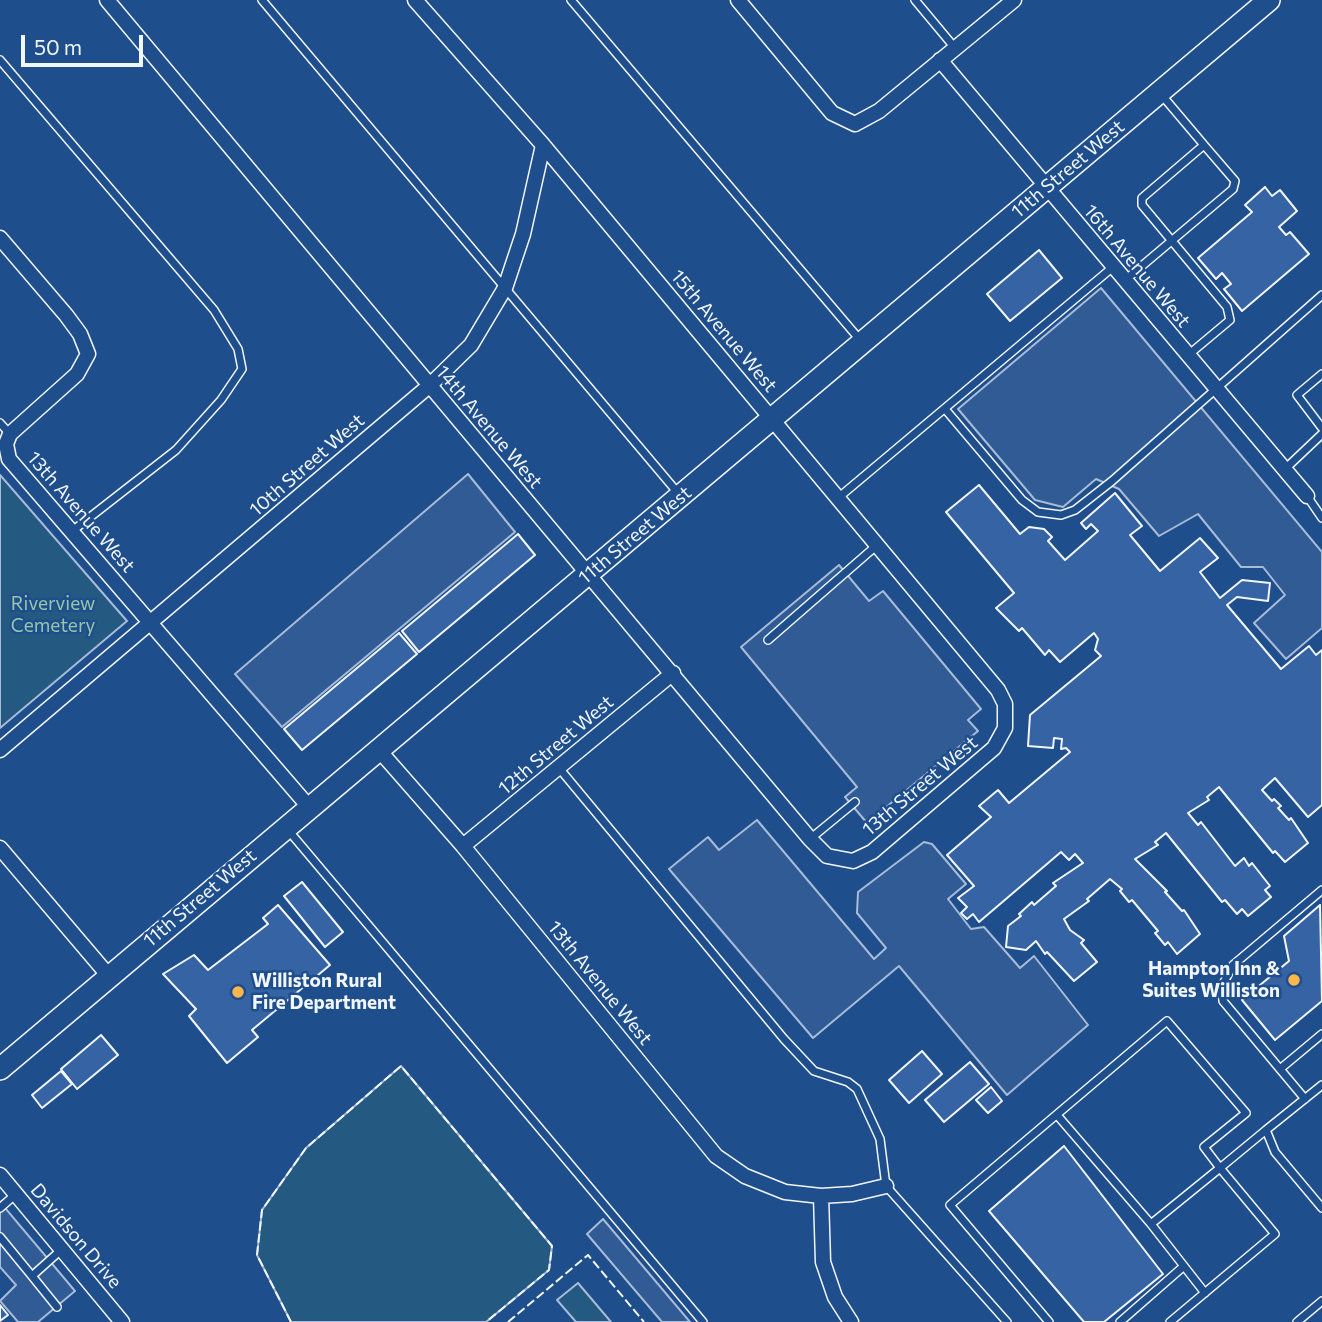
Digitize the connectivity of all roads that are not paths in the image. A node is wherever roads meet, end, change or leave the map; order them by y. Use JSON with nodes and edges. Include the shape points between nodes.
{"nodes":[{"id":1,"x":107,"y":0,"type":"edge"},
{"id":2,"x":262,"y":0,"type":"edge"},
{"id":3,"x":415,"y":0,"type":"edge"},
{"id":4,"x":571,"y":0,"type":"edge"},
{"id":5,"x":738,"y":0,"type":"edge"},
{"id":6,"x":915,"y":0,"type":"edge"},
{"id":7,"x":1014,"y":0,"type":"edge"},
{"id":8,"x":1264,"y":2,"type":"edge"},
{"id":9,"x":955,"y":48,"type":"junction"},
{"id":10,"x":0,"y":60,"type":"edge"},
{"id":11,"x":940,"y":60,"type":"junction"},
{"id":12,"x":1160,"y":92,"type":"junction"},
{"id":13,"x":543,"y":145,"type":"junction"},
{"id":14,"x":1204,"y":145,"type":"junction"},
{"id":15,"x":1047,"y":187,"type":"junction"},
{"id":16,"x":0,"y":238,"type":"edge"},
{"id":17,"x":1172,"y":241,"type":"junction"},
{"id":18,"x":1113,"y":267,"type":"junction"},
{"id":19,"x":1124,"y":281,"type":"junction"},
{"id":20,"x":505,"y":288,"type":"junction"},
{"id":21,"x":1322,"y":295,"type":"edge"},
{"id":22,"x":862,"y":343,"type":"junction"},
{"id":23,"x":1187,"y":356,"type":"junction"},
{"id":24,"x":1322,"y":374,"type":"edge"},
{"id":25,"x":429,"y":386,"type":"junction"},
{"id":26,"x":1215,"y":390,"type":"junction"},
{"id":27,"x":945,"y":409,"type":"junction"},
{"id":28,"x":772,"y":419,"type":"junction"},
{"id":29,"x":5,"y":428,"type":"edge"},
{"id":30,"x":1322,"y":428,"type":"edge"},
{"id":31,"x":1322,"y":434,"type":"edge"},
{"id":32,"x":1284,"y":470,"type":"junction"},
{"id":33,"x":681,"y":496,"type":"junction"},
{"id":34,"x":1307,"y":496,"type":"joint"},
{"id":35,"x":837,"y":498,"type":"junction"},
{"id":36,"x":1322,"y":518,"type":"edge"},
{"id":37,"x":71,"y":532,"type":"junction"},
{"id":38,"x":876,"y":546,"type":"junction"},
{"id":39,"x":589,"y":573,"type":"junction"},
{"id":40,"x":151,"y":623,"type":"junction"},
{"id":41,"x":768,"y":640,"type":"dead end"},
{"id":42,"x":673,"y":673,"type":"junction"},
{"id":43,"x":998,"y":690,"type":"joint"},
{"id":44,"x":378,"y":749,"type":"junction"},
{"id":45,"x":0,"y":750,"type":"edge"},
{"id":46,"x":559,"y":768,"type":"junction"},
{"id":47,"x":855,"y":802,"type":"dead end"},
{"id":48,"x":309,"y":807,"type":"junction"},
{"id":49,"x":285,"y":827,"type":"junction"},
{"id":50,"x":810,"y":839,"type":"junction"},
{"id":51,"x":463,"y":846,"type":"junction"},
{"id":52,"x":0,"y":848,"type":"edge"},
{"id":53,"x":853,"y":861,"type":"joint"},
{"id":54,"x":1322,"y":890,"type":"edge"},
{"id":55,"x":108,"y":975,"type":"junction"},
{"id":56,"x":1322,"y":1034,"type":"edge"},
{"id":57,"x":0,"y":1069,"type":"edge"},
{"id":58,"x":1280,"y":1069,"type":"junction"},
{"id":59,"x":1322,"y":1085,"type":"edge"},
{"id":60,"x":1305,"y":1099,"type":"junction"},
{"id":61,"x":1057,"y":1115,"type":"junction"},
{"id":62,"x":1266,"y":1130,"type":"junction"},
{"id":63,"x":1220,"y":1168,"type":"junction"},
{"id":64,"x":0,"y":1175,"type":"edge"},
{"id":65,"x":886,"y":1186,"type":"junction"},
{"id":66,"x":16,"y":1195,"type":"junction"},
{"id":67,"x":821,"y":1196,"type":"junction"},
{"id":68,"x":0,"y":1208,"type":"edge"},
{"id":69,"x":1322,"y":1208,"type":"edge"},
{"id":70,"x":1150,"y":1224,"type":"junction"},
{"id":71,"x":0,"y":1237,"type":"edge"},
{"id":72,"x":62,"y":1249,"type":"junction"},
{"id":73,"x":1184,"y":1266,"type":"junction"},
{"id":74,"x":32,"y":1276,"type":"junction"},
{"id":75,"x":1205,"y":1293,"type":"junction"},
{"id":76,"x":1322,"y":1301,"type":"edge"},
{"id":77,"x":57,"y":1307,"type":"dead end"},
{"id":78,"x":122,"y":1322,"type":"edge"},
{"id":79,"x":704,"y":1322,"type":"edge"},
{"id":80,"x":851,"y":1322,"type":"edge"},
{"id":81,"x":1006,"y":1322,"type":"edge"},
{"id":82,"x":1049,"y":1322,"type":"edge"},
{"id":83,"x":1120,"y":1322,"type":"edge"},
{"id":84,"x":1170,"y":1322,"type":"edge"},
{"id":85,"x":1297,"y":1322,"type":"edge"}],
"edges":[{"from":1,"to":25,"type":"street","name":"14th Avenue West"},
{"from":2,"to":20,"type":"lane"},
{"from":3,"to":13,"type":"street","name":"15th Avenue West"},
{"from":4,"to":22,"type":"lane"},
{"from":5,"to":11,"type":"street","via":[[832,113],[855,124],[879,111]]},
{"from":6,"to":9,"type":"lane"},
{"from":7,"to":9,"type":"street"},
{"from":8,"to":12,"type":"main road","name":"11th Street West"},
{"from":9,"to":11,"type":"street"},
{"from":10,"to":37,"type":"lane","via":[[214,310],[238,349],[242,369],[176,450]]},
{"from":11,"to":15,"type":"street","name":"16th Avenue West"},
{"from":12,"to":14,"type":"lane"},
{"from":12,"to":15,"type":"main road","name":"11th Street West"},
{"from":13,"to":20,"type":"street","name":"10th Street West","via":[[523,234]]},
{"from":13,"to":28,"type":"street","name":"15th Avenue West"},
{"from":14,"to":17,"type":"lane","via":[[1142,198],[1142,205]]},
{"from":14,"to":17,"type":"lane","via":[[1235,181],[1233,190]]},
{"from":15,"to":18,"type":"street","name":"16th Avenue West"},
{"from":15,"to":22,"type":"main road","name":"11th Street West"},
{"from":16,"to":29,"type":"street","name":"13th Avenue West","via":[[66,315],[88,354],[77,374]]},
{"from":17,"to":19,"type":"lane"},
{"from":17,"to":23,"type":"lane","via":[[1227,307],[1230,320]]},
{"from":18,"to":19,"type":"street","name":"16th Avenue West"},
{"from":18,"to":27,"type":"lane"},
{"from":19,"to":23,"type":"street","name":"16th Avenue West"},
{"from":20,"to":25,"type":"street","name":"10th Street West","via":[[471,345]]},
{"from":20,"to":33,"type":"lane"},
{"from":21,"to":26,"type":"lane"},
{"from":22,"to":28,"type":"main road","name":"11th Street West"},
{"from":23,"to":26,"type":"street","name":"16th Avenue West"},
{"from":24,"to":30,"type":"lane","via":[[1297,396]]},
{"from":25,"to":39,"type":"street","name":"14th Avenue West"},
{"from":25,"to":40,"type":"street","name":"10th Street West"},
{"from":26,"to":27,"type":"lane","via":[[1112,481],[1075,510],[1061,515],[1038,512],[1022,500]]},
{"from":26,"to":32,"type":"street","name":"16th Avenue West"},
{"from":27,"to":35,"type":"lane"},
{"from":28,"to":33,"type":"main road","name":"11th Street West"},
{"from":28,"to":35,"type":"street","name":"15th Avenue West"},
{"from":29,"to":37,"type":"street","name":"13th Avenue West","via":[[9,459]]},
{"from":31,"to":32,"type":"lane"},
{"from":32,"to":34,"type":"street","name":"16th Avenue West"},
{"from":33,"to":39,"type":"main road","name":"11th Street West"},
{"from":34,"to":36,"type":"lane"},
{"from":35,"to":38,"type":"street","name":"15th Avenue West"},
{"from":37,"to":40,"type":"street","name":"13th Avenue West"},
{"from":38,"to":41,"type":"lane"},
{"from":38,"to":43,"type":"street","name":"15th Avenue West"},
{"from":39,"to":42,"type":"street","name":"14th Avenue West"},
{"from":39,"to":44,"type":"main road","name":"11th Street West"},
{"from":40,"to":45,"type":"street","name":"10th Street West"},
{"from":40,"to":48,"type":"street","name":"13th Avenue West"},
{"from":42,"to":46,"type":"street","name":"12th Street West"},
{"from":42,"to":50,"type":"street","name":"14th Avenue West"},
{"from":43,"to":53,"type":"street","name":"13th Street West","via":[[1005,704],[1005,729],[994,748],[872,852]]},
{"from":44,"to":48,"type":"main road","name":"11th Street West"},
{"from":44,"to":51,"type":"street","name":"13th Avenue West"},
{"from":46,"to":51,"type":"street","name":"12th Street West"},
{"from":46,"to":65,"type":"lane","via":[[784,1039],[814,1071],[857,1089],[880,1139]]},
{"from":47,"to":50,"type":"lane"},
{"from":48,"to":49,"type":"main road","name":"11th Street West"},
{"from":49,"to":55,"type":"main road","name":"11th Street West"},
{"from":49,"to":79,"type":"lane"},
{"from":50,"to":53,"type":"street","name":"14th Avenue West","via":[[827,856]]},
{"from":51,"to":67,"type":"street","name":"13th Avenue West","via":[[716,1156],[745,1176],[785,1192]]},
{"from":52,"to":55,"type":"street"},
{"from":54,"to":58,"type":"lane","via":[[1233,965],[1222,985],[1223,1001]]},
{"from":55,"to":57,"type":"main road","name":"11th Street West"},
{"from":56,"to":58,"type":"lane"},
{"from":58,"to":60,"type":"lane"},
{"from":59,"to":60,"type":"lane"},
{"from":60,"to":62,"type":"lane"},
{"from":61,"to":63,"type":"lane","via":[[1167,1021],[1246,1113],[1204,1147]]},
{"from":61,"to":70,"type":"lane"},
{"from":61,"to":82,"type":"lane","via":[[950,1205]]},
{"from":62,"to":63,"type":"lane"},
{"from":62,"to":69,"type":"lane","via":[[1275,1152]]},
{"from":63,"to":70,"type":"lane"},
{"from":63,"to":75,"type":"lane","via":[[1275,1234]]},
{"from":64,"to":66,"type":"street","name":"Davidson Drive"},
{"from":65,"to":67,"type":"street","name":"13th Avenue West"},
{"from":65,"to":81,"type":"lane"},
{"from":66,"to":68,"type":"lane"},
{"from":66,"to":72,"type":"street","name":"Davidson Drive"},
{"from":67,"to":80,"type":"street","via":[[823,1262],[835,1297]]},
{"from":70,"to":73,"type":"lane"},
{"from":71,"to":74,"type":"lane"},
{"from":72,"to":74,"type":"lane"},
{"from":72,"to":78,"type":"street","name":"Davidson Drive"},
{"from":73,"to":75,"type":"lane"},
{"from":73,"to":83,"type":"lane"},
{"from":74,"to":77,"type":"lane"},
{"from":75,"to":84,"type":"lane"},
{"from":76,"to":85,"type":"lane"}]}
